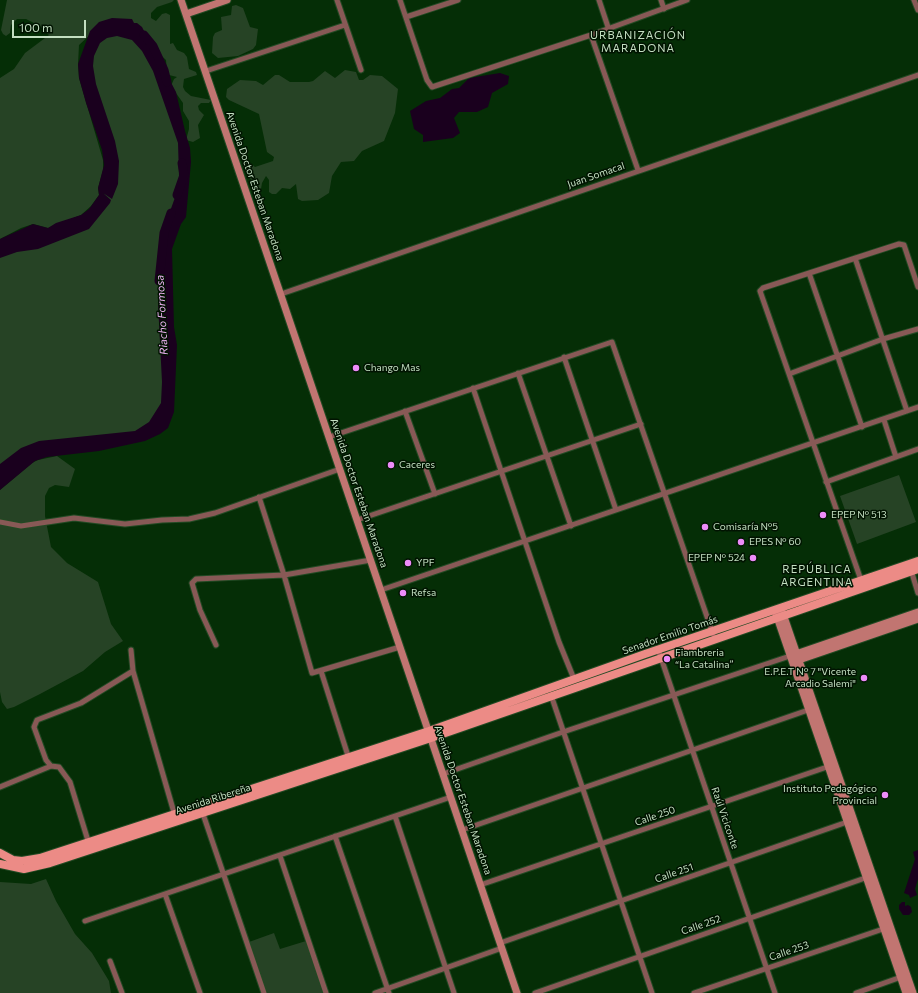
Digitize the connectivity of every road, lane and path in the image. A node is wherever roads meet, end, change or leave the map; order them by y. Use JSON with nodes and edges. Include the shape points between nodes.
{"nodes":[{"id":1,"x":181,"y":0,"type":"edge"},
{"id":2,"x":227,"y":0,"type":"edge"},
{"id":3,"x":337,"y":0,"type":"edge"},
{"id":4,"x":400,"y":0,"type":"edge"},
{"id":5,"x":458,"y":0,"type":"edge"},
{"id":6,"x":599,"y":0,"type":"edge"},
{"id":7,"x":661,"y":0,"type":"edge"},
{"id":8,"x":688,"y":0,"type":"edge"},
{"id":9,"x":914,"y":0,"type":"edge"},
{"id":10,"x":664,"y":9,"type":"junction"},
{"id":11,"x":918,"y":10,"type":"edge"},
{"id":12,"x":186,"y":14,"type":"junction"},
{"id":13,"x":406,"y":17,"type":"junction"},
{"id":14,"x":345,"y":25,"type":"junction"},
{"id":15,"x":608,"y":27,"type":"junction"},
{"id":16,"x":591,"y":35,"type":"junction"},
{"id":17,"x":361,"y":70,"type":"dead end"},
{"id":18,"x":206,"y":71,"type":"junction"},
{"id":19,"x":918,"y":76,"type":"edge"},
{"id":20,"x":638,"y":170,"type":"junction"},
{"id":21,"x":855,"y":258,"type":"junction"},
{"id":22,"x":809,"y":273,"type":"junction"},
{"id":23,"x":918,"y":287,"type":"edge"},
{"id":24,"x":281,"y":294,"type":"junction"},
{"id":25,"x":918,"y":328,"type":"edge"},
{"id":26,"x":883,"y":340,"type":"junction"},
{"id":27,"x":837,"y":356,"type":"junction"},
{"id":28,"x":564,"y":357,"type":"junction"},
{"id":29,"x":518,"y":373,"type":"junction"},
{"id":30,"x":789,"y":374,"type":"junction"},
{"id":31,"x":473,"y":388,"type":"junction"},
{"id":32,"x":918,"y":408,"type":"edge"},
{"id":33,"x":405,"y":411,"type":"junction"},
{"id":34,"x":907,"y":411,"type":"junction"},
{"id":35,"x":884,"y":420,"type":"junction"},
{"id":36,"x":641,"y":424,"type":"junction"},
{"id":37,"x":862,"y":427,"type":"junction"},
{"id":38,"x":329,"y":437,"type":"junction"},
{"id":39,"x":591,"y":441,"type":"junction"},
{"id":40,"x":812,"y":445,"type":"junction"},
{"id":41,"x":918,"y":449,"type":"edge"},
{"id":42,"x":546,"y":456,"type":"junction"},
{"id":43,"x":896,"y":457,"type":"junction"},
{"id":44,"x":340,"y":470,"type":"junction"},
{"id":45,"x":501,"y":471,"type":"junction"},
{"id":46,"x":826,"y":482,"type":"junction"},
{"id":47,"x":435,"y":494,"type":"junction"},
{"id":48,"x":665,"y":494,"type":"junction"},
{"id":49,"x":259,"y":497,"type":"junction"},
{"id":50,"x":616,"y":510,"type":"junction"},
{"id":51,"x":357,"y":520,"type":"junction"},
{"id":52,"x":0,"y":522,"type":"edge"},
{"id":53,"x":571,"y":526,"type":"junction"},
{"id":54,"x":526,"y":541,"type":"junction"},
{"id":55,"x":371,"y":560,"type":"junction"},
{"id":56,"x":918,"y":560,"type":"edge"},
{"id":57,"x":912,"y":568,"type":"edge"},
{"id":58,"x":284,"y":575,"type":"junction"},
{"id":59,"x":861,"y":580,"type":"junction"},
{"id":60,"x":381,"y":590,"type":"junction"},
{"id":61,"x":918,"y":593,"type":"edge"},
{"id":62,"x":779,"y":612,"type":"junction"},
{"id":63,"x":918,"y":612,"type":"edge"},
{"id":64,"x":918,"y":619,"type":"edge"},
{"id":65,"x":713,"y":635,"type":"junction"},
{"id":66,"x":216,"y":646,"type":"dead end"},
{"id":67,"x":400,"y":647,"type":"junction"},
{"id":68,"x":132,"y":650,"type":"dead end"},
{"id":69,"x":660,"y":653,"type":"junction"},
{"id":70,"x":795,"y":658,"type":"junction"},
{"id":71,"x":133,"y":671,"type":"junction"},
{"id":72,"x":320,"y":671,"type":"junction"},
{"id":73,"x":574,"y":679,"type":"junction"},
{"id":74,"x":550,"y":692,"type":"junction"},
{"id":75,"x":673,"y":695,"type":"junction"},
{"id":76,"x":812,"y":709,"type":"junction"},
{"id":77,"x":563,"y":732,"type":"junction"},
{"id":78,"x":430,"y":735,"type":"junction"},
{"id":79,"x":692,"y":751,"type":"junction"},
{"id":80,"x":349,"y":761,"type":"junction"},
{"id":81,"x":831,"y":765,"type":"junction"},
{"id":82,"x":51,"y":766,"type":"junction"},
{"id":83,"x":443,"y":774,"type":"junction"},
{"id":84,"x":0,"y":787,"type":"edge"},
{"id":85,"x":583,"y":788,"type":"junction"},
{"id":86,"x":451,"y":797,"type":"junction"},
{"id":87,"x":711,"y":806,"type":"junction"},
{"id":88,"x":201,"y":810,"type":"junction"},
{"id":89,"x":395,"y":816,"type":"junction"},
{"id":90,"x":175,"y":818,"type":"junction"},
{"id":91,"x":851,"y":821,"type":"junction"},
{"id":92,"x":462,"y":830,"type":"junction"},
{"id":93,"x":335,"y":836,"type":"junction"},
{"id":94,"x":602,"y":843,"type":"junction"},
{"id":95,"x":89,"y":846,"type":"junction"},
{"id":96,"x":0,"y":853,"type":"edge"},
{"id":97,"x":280,"y":856,"type":"junction"},
{"id":98,"x":730,"y":863,"type":"junction"},
{"id":99,"x":0,"y":864,"type":"edge"},
{"id":100,"x":224,"y":874,"type":"junction"},
{"id":101,"x":870,"y":876,"type":"junction"},
{"id":102,"x":480,"y":884,"type":"junction"},
{"id":103,"x":166,"y":894,"type":"junction"},
{"id":104,"x":621,"y":901,"type":"junction"},
{"id":105,"x":749,"y":918,"type":"junction"},
{"id":106,"x":85,"y":921,"type":"dead end"},
{"id":107,"x":887,"y":928,"type":"junction"},
{"id":108,"x":501,"y":945,"type":"junction"},
{"id":109,"x":640,"y":956,"type":"junction"},
{"id":110,"x":110,"y":961,"type":"dead end"},
{"id":111,"x":446,"y":968,"type":"junction"},
{"id":112,"x":767,"y":968,"type":"junction"},
{"id":113,"x":904,"y":976,"type":"junction"},
{"id":114,"x":388,"y":991,"type":"edge"},
{"id":115,"x":122,"y":993,"type":"edge"},
{"id":116,"x":200,"y":993,"type":"edge"},
{"id":117,"x":264,"y":993,"type":"edge"},
{"id":118,"x":326,"y":993,"type":"edge"},
{"id":119,"x":375,"y":993,"type":"edge"},
{"id":120,"x":454,"y":993,"type":"edge"},
{"id":121,"x":517,"y":993,"type":"edge"},
{"id":122,"x":535,"y":993,"type":"edge"},
{"id":123,"x":652,"y":993,"type":"edge"},
{"id":124,"x":694,"y":993,"type":"edge"},
{"id":125,"x":775,"y":993,"type":"edge"},
{"id":126,"x":856,"y":993,"type":"edge"},
{"id":127,"x":906,"y":993,"type":"edge"},
{"id":128,"x":913,"y":993,"type":"edge"}],
"edges":[{"from":1,"to":12,"type":"main road","name":"Avenida Doctor Esteban Maradona"},
{"from":2,"to":12,"type":"main road"},
{"from":3,"to":14,"type":"street"},
{"from":4,"to":13,"type":"street"},
{"from":5,"to":13,"type":"street"},
{"from":6,"to":15,"type":"street"},
{"from":7,"to":10,"type":"street"},
{"from":8,"to":10,"type":"street"},
{"from":9,"to":11,"type":"street"},
{"from":10,"to":15,"type":"street"},
{"from":12,"to":18,"type":"main road","name":"Avenida Doctor Esteban Maradona"},
{"from":13,"to":16,"type":"street","via":[[432,88]]},
{"from":14,"to":17,"type":"street"},
{"from":14,"to":18,"type":"street"},
{"from":15,"to":16,"type":"street"},
{"from":16,"to":20,"type":"street"},
{"from":18,"to":24,"type":"main road","name":"Avenida Doctor Esteban Maradona"},
{"from":19,"to":20,"type":"street","name":"Juan Somacal"},
{"from":20,"to":24,"type":"street","name":"Juan Somacal"},
{"from":21,"to":22,"type":"street"},
{"from":21,"to":23,"type":"street","via":[[902,244]]},
{"from":21,"to":26,"type":"street"},
{"from":22,"to":27,"type":"street"},
{"from":22,"to":30,"type":"street","via":[[760,291]]},
{"from":24,"to":38,"type":"main road","name":"Avenida Doctor Esteban Maradona"},
{"from":25,"to":26,"type":"street"},
{"from":26,"to":27,"type":"street"},
{"from":26,"to":34,"type":"street"},
{"from":27,"to":30,"type":"street"},
{"from":27,"to":37,"type":"street"},
{"from":28,"to":29,"type":"street"},
{"from":28,"to":36,"type":"street","via":[[612,342]]},
{"from":28,"to":39,"type":"street"},
{"from":29,"to":31,"type":"street"},
{"from":29,"to":42,"type":"street"},
{"from":30,"to":40,"type":"street"},
{"from":31,"to":33,"type":"street"},
{"from":31,"to":45,"type":"street"},
{"from":32,"to":34,"type":"street"},
{"from":33,"to":38,"type":"street"},
{"from":33,"to":47,"type":"street"},
{"from":34,"to":35,"type":"street"},
{"from":35,"to":37,"type":"street"},
{"from":35,"to":43,"type":"street"},
{"from":36,"to":39,"type":"street"},
{"from":36,"to":48,"type":"street"},
{"from":37,"to":40,"type":"street"},
{"from":38,"to":44,"type":"main road","name":"Avenida Doctor Esteban Maradona"},
{"from":39,"to":42,"type":"street"},
{"from":39,"to":50,"type":"street"},
{"from":40,"to":46,"type":"street"},
{"from":40,"to":48,"type":"street"},
{"from":41,"to":43,"type":"street"},
{"from":42,"to":45,"type":"street"},
{"from":42,"to":53,"type":"street"},
{"from":43,"to":46,"type":"street"},
{"from":44,"to":49,"type":"street"},
{"from":44,"to":51,"type":"main road","name":"Avenida Doctor Esteban Maradona"},
{"from":45,"to":47,"type":"street"},
{"from":45,"to":54,"type":"street"},
{"from":46,"to":59,"type":"street"},
{"from":47,"to":51,"type":"street"},
{"from":48,"to":50,"type":"street"},
{"from":48,"to":65,"type":"street"},
{"from":49,"to":52,"type":"street","via":[[215,513],[189,519],[125,524],[74,518],[21,526]]},
{"from":49,"to":58,"type":"street"},
{"from":50,"to":53,"type":"street"},
{"from":51,"to":55,"type":"main road","name":"Avenida Doctor Esteban Maradona"},
{"from":53,"to":54,"type":"street"},
{"from":54,"to":60,"type":"street"},
{"from":54,"to":73,"type":"street","via":[[559,642]]},
{"from":55,"to":58,"type":"street"},
{"from":55,"to":60,"type":"main road","name":"Avenida Doctor Esteban Maradona"},
{"from":56,"to":57,"type":"main road","name":"Senador Emilio Tomás"},
{"from":57,"to":59,"type":"main road","name":"Senador Emilio Tomás"},
{"from":57,"to":61,"type":"street"},
{"from":57,"to":62,"type":"main road","name":"Senador Emilio Tomás"},
{"from":58,"to":66,"type":"street","via":[[196,579],[192,583],[200,610]]},
{"from":58,"to":72,"type":"street","via":[[312,673]]},
{"from":59,"to":62,"type":"main road","name":"Senador Emilio Tomás"},
{"from":60,"to":67,"type":"main road","name":"Avenida Doctor Esteban Maradona"},
{"from":62,"to":65,"type":"main road","name":"Senador Emilio Tomás"},
{"from":62,"to":70,"type":"main road"},
{"from":63,"to":70,"type":"main road"},
{"from":64,"to":70,"type":"main road"},
{"from":65,"to":69,"type":"main road","name":"Senador Emilio Tomás"},
{"from":67,"to":72,"type":"street"},
{"from":67,"to":78,"type":"main road","name":"Avenida Doctor Esteban Maradona"},
{"from":68,"to":71,"type":"street"},
{"from":69,"to":73,"type":"main road","name":"Senador Emilio Tomás"},
{"from":69,"to":74,"type":"main road","name":"Senador Emilio Tomás"},
{"from":69,"to":75,"type":"street","name":"Raúl Viciconte"},
{"from":70,"to":75,"type":"street"},
{"from":70,"to":76,"type":"main road"},
{"from":71,"to":82,"type":"street","via":[[81,703],[37,720],[34,727],[46,760]]},
{"from":71,"to":90,"type":"street"},
{"from":72,"to":80,"type":"street"},
{"from":73,"to":74,"type":"main road","name":"Senador Emilio Tomás"},
{"from":74,"to":77,"type":"street"},
{"from":74,"to":78,"type":"main road","name":"Senador Emilio Tomás"},
{"from":75,"to":77,"type":"street"},
{"from":75,"to":79,"type":"street","name":"Raúl Viciconte"},
{"from":76,"to":79,"type":"street"},
{"from":76,"to":81,"type":"main road"},
{"from":77,"to":83,"type":"street"},
{"from":77,"to":85,"type":"street"},
{"from":78,"to":80,"type":"main road","name":"Avenida Ribereña"},
{"from":78,"to":83,"type":"main road","name":"Avenida Doctor Esteban Maradona"},
{"from":79,"to":85,"type":"street"},
{"from":79,"to":87,"type":"street","name":"Raúl Viciconte"},
{"from":80,"to":88,"type":"main road","name":"Avenida Ribereña"},
{"from":81,"to":87,"type":"street","name":"Calle 250"},
{"from":81,"to":91,"type":"main road"},
{"from":82,"to":84,"type":"street"},
{"from":82,"to":95,"type":"street","via":[[59,767],[70,782]]},
{"from":83,"to":86,"type":"main road","name":"Avenida Doctor Esteban Maradona"},
{"from":85,"to":92,"type":"street"},
{"from":85,"to":94,"type":"street"},
{"from":86,"to":89,"type":"street"},
{"from":86,"to":92,"type":"main road","name":"Avenida Doctor Esteban Maradona"},
{"from":87,"to":94,"type":"street","name":"Calle 250"},
{"from":87,"to":98,"type":"street","name":"Raúl Viciconte"},
{"from":88,"to":90,"type":"main road","name":"Avenida Ribereña"},
{"from":88,"to":100,"type":"street"},
{"from":89,"to":93,"type":"street"},
{"from":89,"to":111,"type":"street"},
{"from":90,"to":95,"type":"main road","name":"Avenida Ribereña"},
{"from":91,"to":98,"type":"street","name":"Calle 251"},
{"from":91,"to":101,"type":"main road"},
{"from":92,"to":102,"type":"main road","name":"Avenida Doctor Esteban Maradona"},
{"from":93,"to":97,"type":"street"},
{"from":93,"to":114,"type":"street"},
{"from":94,"to":102,"type":"street","name":"Calle 250"},
{"from":94,"to":104,"type":"street"},
{"from":95,"to":96,"type":"main road","name":"Avenida Ribereña","via":[[31,860],[13,860]]},
{"from":95,"to":99,"type":"main road","name":"Avenida Ribereña","via":[[35,867],[13,868]]},
{"from":97,"to":100,"type":"street"},
{"from":97,"to":118,"type":"street"},
{"from":98,"to":104,"type":"street","name":"Calle 251"},
{"from":98,"to":105,"type":"street","name":"Raúl Viciconte"},
{"from":100,"to":103,"type":"street"},
{"from":100,"to":117,"type":"street"},
{"from":101,"to":105,"type":"street","name":"Calle 252"},
{"from":101,"to":107,"type":"main road"},
{"from":102,"to":108,"type":"main road","name":"Avenida Doctor Esteban Maradona"},
{"from":103,"to":106,"type":"street"},
{"from":103,"to":116,"type":"street"},
{"from":104,"to":108,"type":"street","name":"Calle 251"},
{"from":104,"to":109,"type":"street"},
{"from":105,"to":109,"type":"street","name":"Calle 252"},
{"from":105,"to":112,"type":"street","name":"Raúl Viciconte"},
{"from":107,"to":112,"type":"street","name":"Calle 253"},
{"from":107,"to":113,"type":"main road"},
{"from":108,"to":111,"type":"street","name":"Calle 251"},
{"from":108,"to":121,"type":"main road","name":"Avenida Doctor Esteban Maradona"},
{"from":109,"to":122,"type":"street","name":"Calle 252"},
{"from":109,"to":123,"type":"street"},
{"from":110,"to":115,"type":"street"},
{"from":111,"to":114,"type":"street","name":"Calle 251"},
{"from":111,"to":120,"type":"street"},
{"from":112,"to":124,"type":"street","name":"Calle 253"},
{"from":112,"to":125,"type":"street","name":"Raúl Viciconte"},
{"from":113,"to":126,"type":"street"},
{"from":113,"to":127,"type":"main road"},
{"from":113,"to":128,"type":"main road"},
{"from":114,"to":119,"type":"street","name":"Calle 251"}]}
